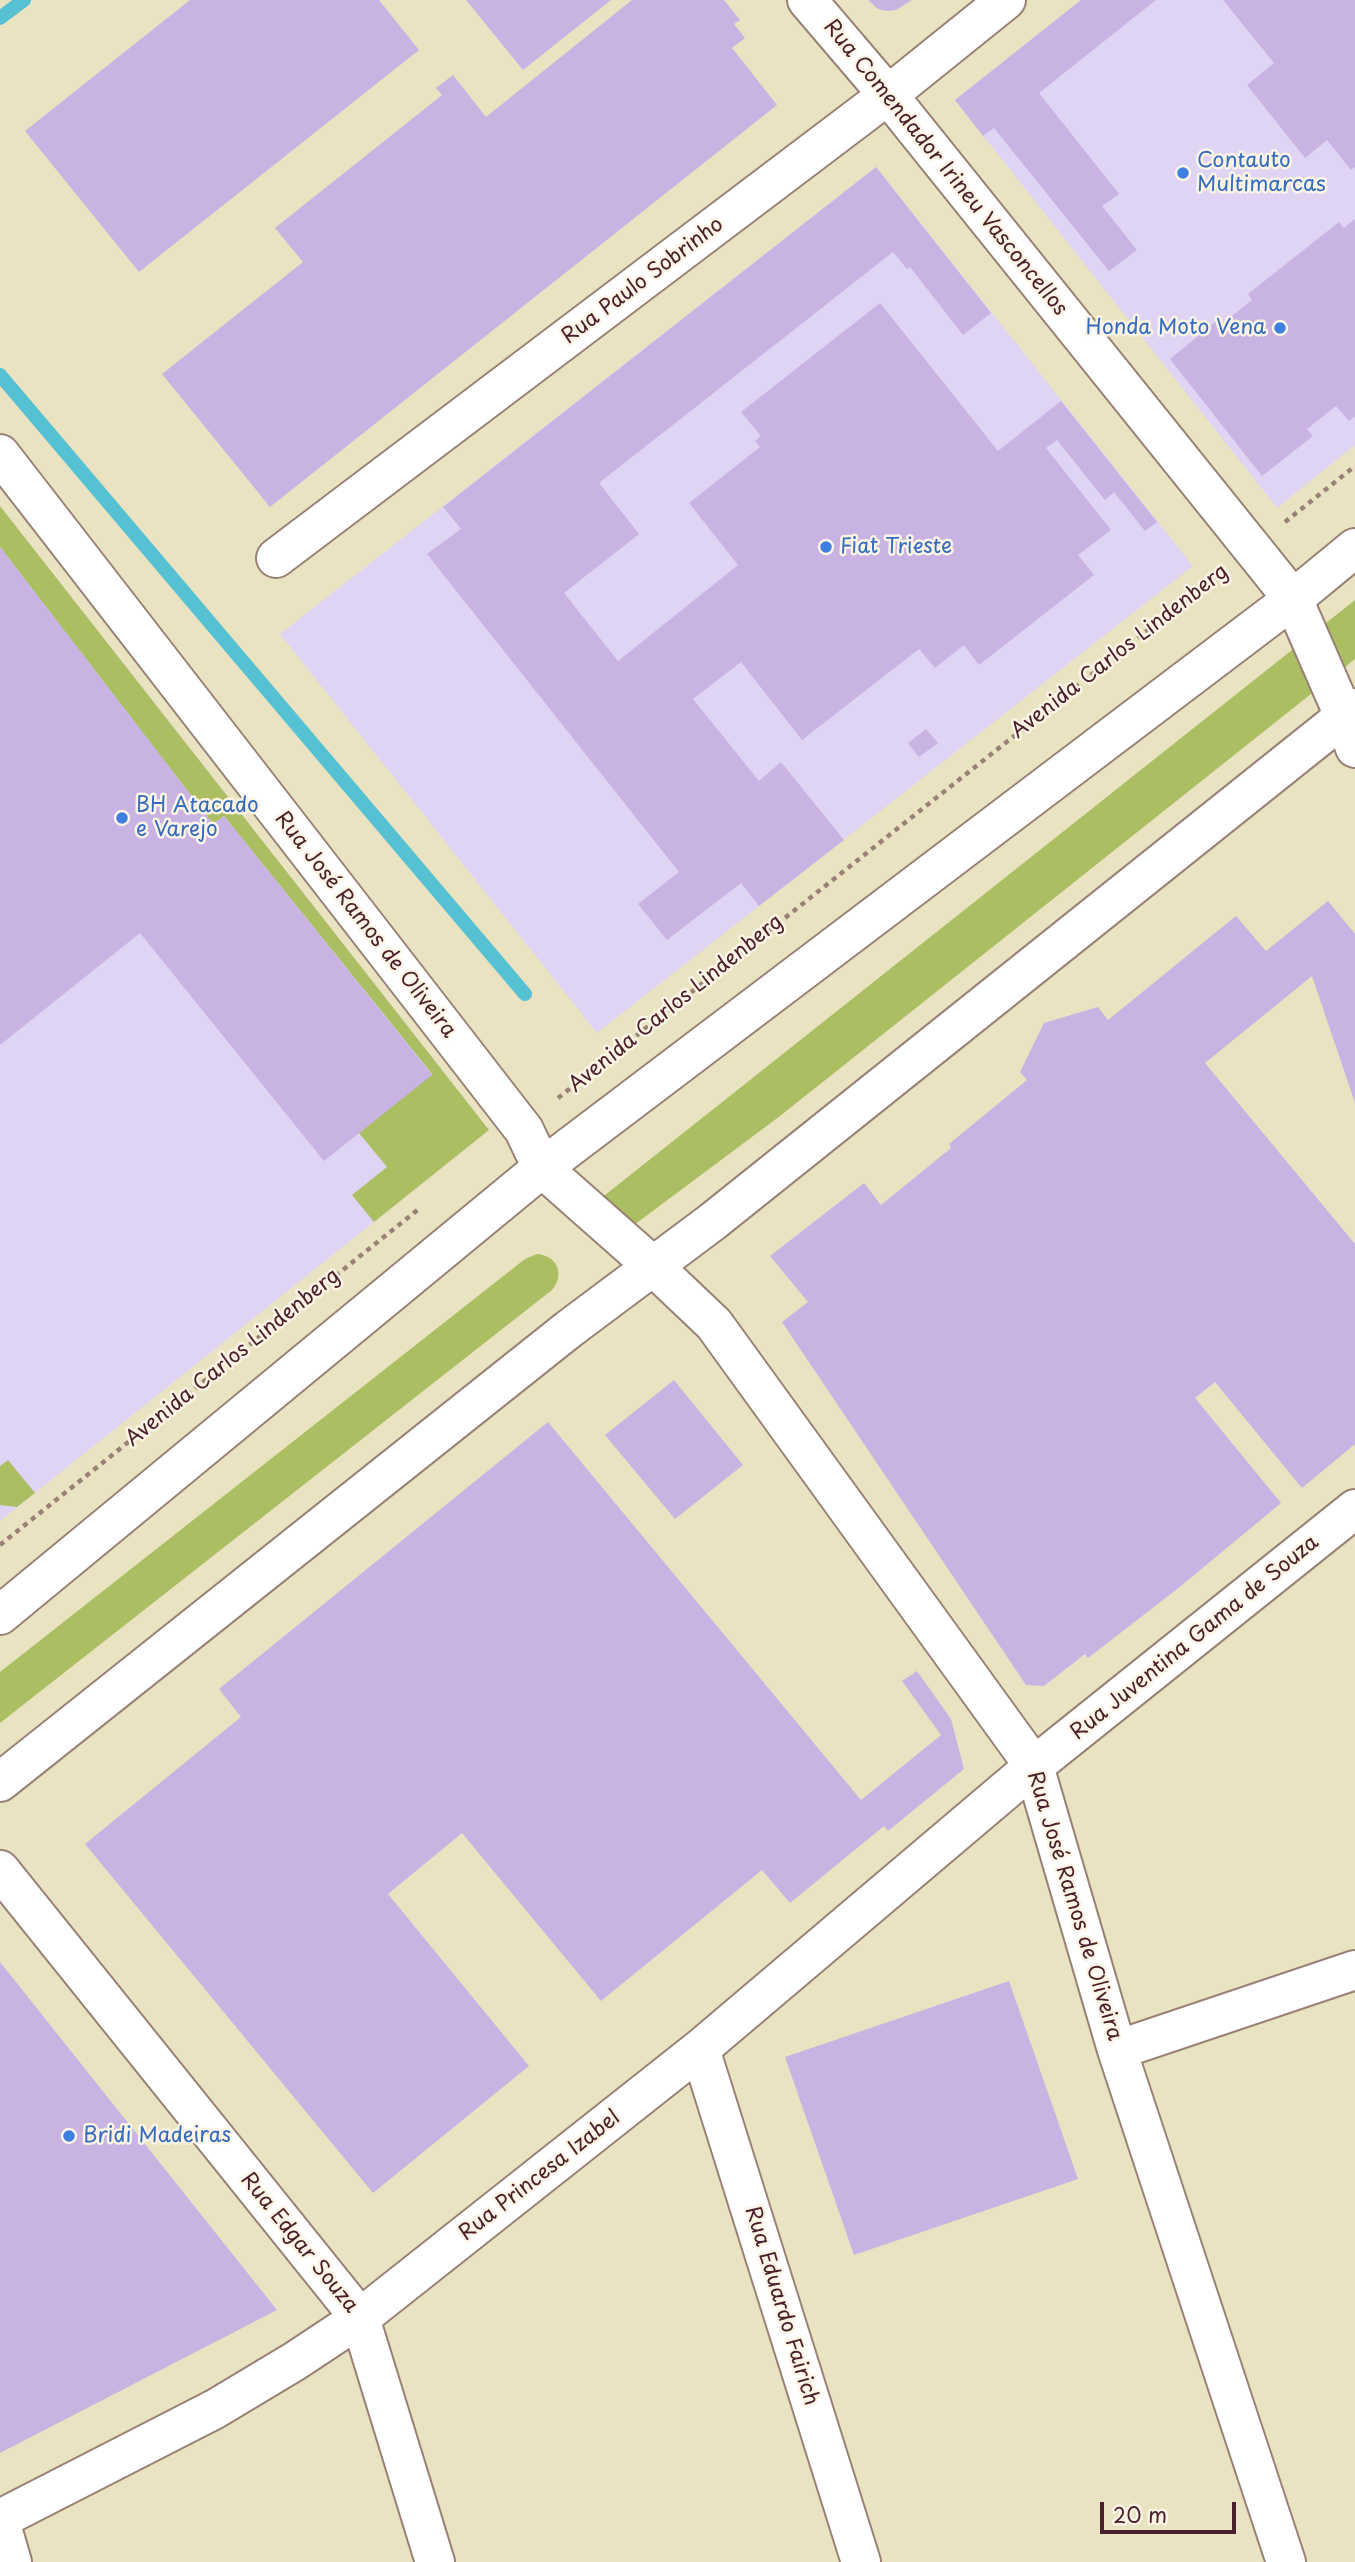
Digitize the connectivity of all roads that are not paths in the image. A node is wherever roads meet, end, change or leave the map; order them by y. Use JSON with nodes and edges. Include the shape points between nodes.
{"nodes":[{"id":1,"x":807,"y":0,"type":"edge"},
{"id":2,"x":1006,"y":0,"type":"edge"},
{"id":3,"x":888,"y":95,"type":"junction"},
{"id":4,"x":0,"y":454,"type":"edge"},
{"id":5,"x":1355,"y":548,"type":"edge"},
{"id":6,"x":276,"y":558,"type":"dead end"},
{"id":7,"x":1293,"y":599,"type":"junction"},
{"id":8,"x":1351,"y":724,"type":"edge"},
{"id":9,"x":542,"y":1168,"type":"junction"},
{"id":10,"x":654,"y":1267,"type":"junction"},
{"id":11,"x":1355,"y":1509,"type":"edge"},
{"id":12,"x":0,"y":1615,"type":"edge"},
{"id":13,"x":1034,"y":1766,"type":"junction"},
{"id":14,"x":0,"y":1782,"type":"edge"},
{"id":15,"x":0,"y":1870,"type":"edge"},
{"id":16,"x":1355,"y":1970,"type":"edge"},
{"id":17,"x":701,"y":2049,"type":"junction"},
{"id":18,"x":1117,"y":2050,"type":"junction"},
{"id":19,"x":360,"y":2318,"type":"junction"},
{"id":20,"x":0,"y":2520,"type":"edge"},
{"id":21,"x":12,"y":2562,"type":"edge"},
{"id":22,"x":435,"y":2562,"type":"edge"},
{"id":23,"x":862,"y":2562,"type":"edge"},
{"id":24,"x":1286,"y":2562,"type":"edge"}],
"edges":[{"from":1,"to":3,"type":"street","name":"Rua Comendador Irineu Vasconcellos"},
{"from":2,"to":3,"type":"street","name":"Rua Paulo Sobrinho"},
{"from":3,"to":6,"type":"street","name":"Rua Paulo Sobrinho"},
{"from":3,"to":7,"type":"street","name":"Rua Comendador Irineu Vasconcellos"},
{"from":4,"to":9,"type":"street","name":"Rua José Ramos de Oliveira","via":[[524,1130]]},
{"from":5,"to":7,"type":"street"},
{"from":7,"to":8,"type":"street","name":"Rua Comendador Irineu Vasconcellos"},
{"from":7,"to":9,"type":"street"},
{"from":8,"to":10,"type":"street"},
{"from":9,"to":10,"type":"street","name":"Rua José Ramos de Oliveira"},
{"from":9,"to":12,"type":"street"},
{"from":10,"to":13,"type":"street","name":"Rua José Ramos de Oliveira","via":[[715,1324]]},
{"from":10,"to":14,"type":"street","via":[[569,1329]]},
{"from":11,"to":13,"type":"street","name":"Rua Juventina Gama de Souza"},
{"from":13,"to":17,"type":"street","name":"Rua Princesa Izabel"},
{"from":13,"to":18,"type":"street","name":"Rua José Ramos de Oliveira"},
{"from":15,"to":19,"type":"street","name":"Rua Edgar Souza"},
{"from":16,"to":18,"type":"street"},
{"from":17,"to":19,"type":"street","name":"Rua Princesa Izabel"},
{"from":17,"to":23,"type":"street","name":"Rua Eduardo Fairich"},
{"from":18,"to":24,"type":"street","name":"Rua José Ramos de Oliveira"},
{"from":19,"to":20,"type":"street","name":"Rua Princesa Izabel","via":[[215,2409]]},
{"from":19,"to":22,"type":"street","name":"Rua Edgar Souza"},
{"from":20,"to":21,"type":"street"}]}
